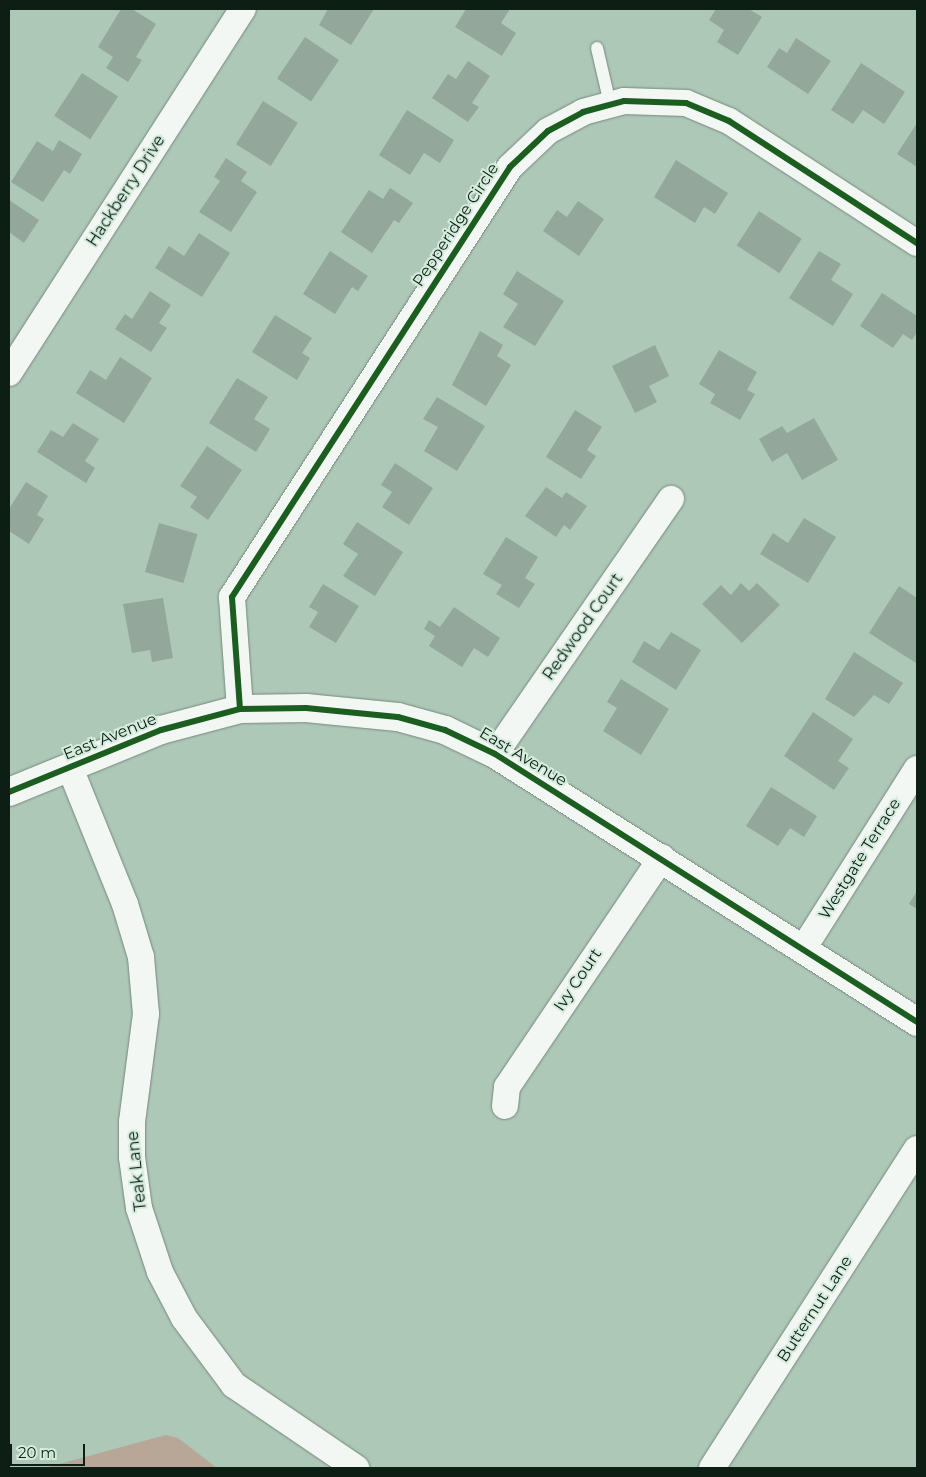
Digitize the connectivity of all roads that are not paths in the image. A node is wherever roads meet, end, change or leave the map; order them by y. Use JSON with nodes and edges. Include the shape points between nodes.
{"nodes":[{"id":1,"x":243,"y":9,"type":"edge"},
{"id":2,"x":597,"y":48,"type":"dead end"},
{"id":3,"x":610,"y":104,"type":"junction"},
{"id":4,"x":917,"y":242,"type":"edge"},
{"id":5,"x":9,"y":373,"type":"edge"},
{"id":6,"x":672,"y":499,"type":"dead end"},
{"id":7,"x":240,"y":709,"type":"junction"},
{"id":8,"x":495,"y":754,"type":"junction"},
{"id":9,"x":70,"y":768,"type":"junction"},
{"id":10,"x":917,"y":769,"type":"edge"},
{"id":11,"x":9,"y":792,"type":"edge"},
{"id":12,"x":662,"y":858,"type":"junction"},
{"id":13,"x":803,"y":949,"type":"junction"},
{"id":14,"x":917,"y":1022,"type":"edge"},
{"id":15,"x":505,"y":1106,"type":"dead end"},
{"id":16,"x":917,"y":1149,"type":"edge"},
{"id":17,"x":356,"y":1468,"type":"edge"},
{"id":18,"x":712,"y":1468,"type":"edge"}],
"edges":[{"from":1,"to":5,"type":"street","name":"Hackberry Drive"},
{"from":2,"to":3,"type":"lane"},
{"from":3,"to":4,"type":"street","name":"Pepperidge Circle","via":[[636,99],[671,101],[715,114]]},
{"from":3,"to":7,"type":"street","name":"Pepperidge Circle","via":[[566,120],[523,151],[510,167],[232,597]]},
{"from":6,"to":8,"type":"street","name":"Redwood Court"},
{"from":7,"to":8,"type":"street","name":"East Avenue","via":[[306,708],[398,717],[445,730]]},
{"from":7,"to":9,"type":"street","name":"East Avenue","via":[[177,725]]},
{"from":8,"to":12,"type":"street","name":"East Avenue"},
{"from":9,"to":11,"type":"street","name":"East Avenue"},
{"from":9,"to":17,"type":"street","name":"Teak Lane","via":[[126,904],[141,957],[146,1014],[132,1122],[132,1158],[139,1208],[160,1272],[188,1324],[234,1385]]},
{"from":10,"to":13,"type":"street","name":"Westgate Terrace"},
{"from":12,"to":13,"type":"street","name":"East Avenue"},
{"from":12,"to":15,"type":"street","name":"Ivy Court","via":[[507,1086]]},
{"from":13,"to":14,"type":"street","name":"East Avenue"},
{"from":16,"to":18,"type":"street","name":"Butternut Lane"}]}
